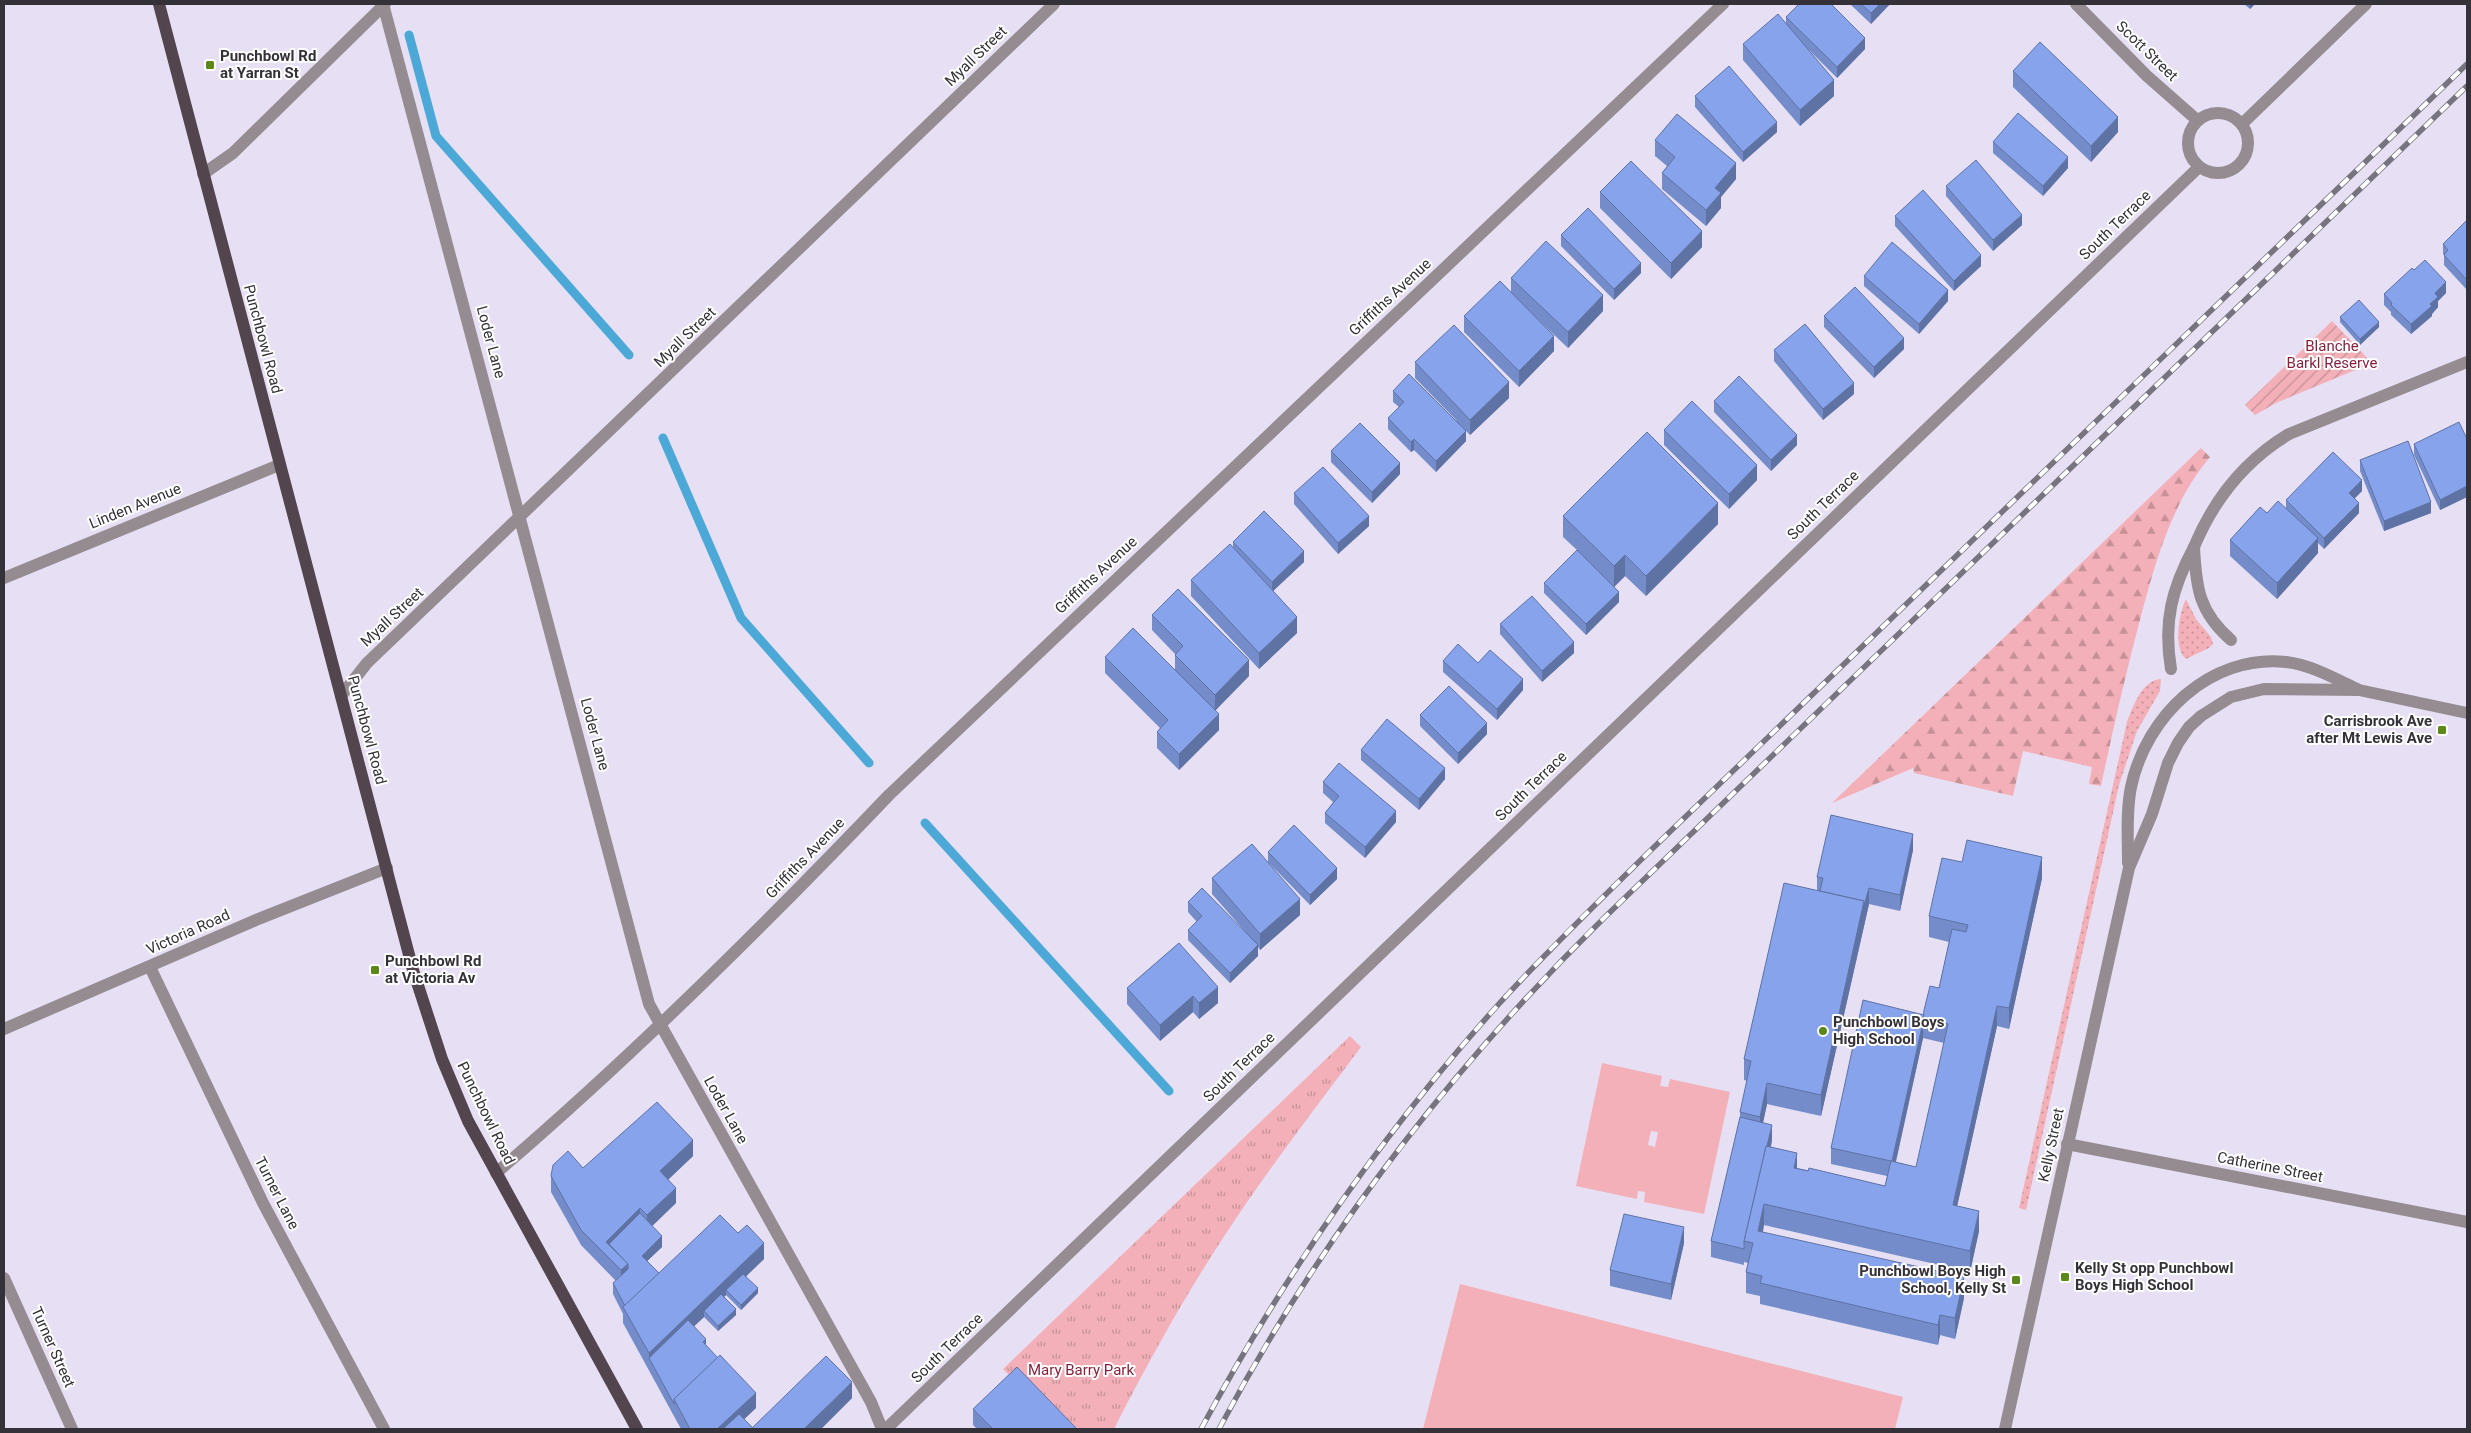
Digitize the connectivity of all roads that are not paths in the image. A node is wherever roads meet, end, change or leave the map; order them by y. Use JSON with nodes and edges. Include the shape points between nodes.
{"nodes":[{"id":1,"x":159,"y":4,"type":"edge"},
{"id":2,"x":384,"y":4,"type":"edge"},
{"id":3,"x":1054,"y":4,"type":"edge"},
{"id":4,"x":1723,"y":4,"type":"edge"},
{"id":5,"x":2076,"y":4,"type":"edge"},
{"id":6,"x":2366,"y":4,"type":"edge"},
{"id":7,"x":2197,"y":120,"type":"junction"},
{"id":8,"x":2242,"y":124,"type":"junction"},
{"id":9,"x":2199,"y":167,"type":"junction"},
{"id":10,"x":203,"y":174,"type":"junction"},
{"id":11,"x":2467,"y":362,"type":"edge"},
{"id":12,"x":279,"y":465,"type":"junction"},
{"id":13,"x":521,"y":517,"type":"junction"},
{"id":14,"x":2194,"y":547,"type":"junction"},
{"id":15,"x":4,"y":578,"type":"edge"},
{"id":16,"x":2231,"y":640,"type":"dead end"},
{"id":17,"x":2171,"y":669,"type":"dead end"},
{"id":18,"x":2359,"y":690,"type":"junction"},
{"id":19,"x":341,"y":696,"type":"junction"},
{"id":20,"x":2467,"y":713,"type":"edge"},
{"id":21,"x":387,"y":868,"type":"junction"},
{"id":22,"x":2128,"y":868,"type":"junction"},
{"id":23,"x":150,"y":967,"type":"junction"},
{"id":24,"x":660,"y":1023,"type":"junction"},
{"id":25,"x":4,"y":1029,"type":"edge"},
{"id":26,"x":2067,"y":1144,"type":"junction"},
{"id":27,"x":496,"y":1173,"type":"junction"},
{"id":28,"x":2467,"y":1222,"type":"edge"},
{"id":29,"x":4,"y":1278,"type":"edge"},
{"id":30,"x":72,"y":1429,"type":"edge"},
{"id":31,"x":384,"y":1429,"type":"edge"},
{"id":32,"x":637,"y":1429,"type":"edge"},
{"id":33,"x":884,"y":1429,"type":"edge"},
{"id":34,"x":2005,"y":1429,"type":"edge"}],
"edges":[{"from":1,"to":10,"type":"main road","name":"Punchbowl Road"},
{"from":2,"to":10,"type":"street","via":[[233,153]]},
{"from":2,"to":13,"type":"street","name":"Loder Lane"},
{"from":3,"to":13,"type":"street","name":"Myall Street"},
{"from":4,"to":24,"type":"street","name":"Griffiths Avenue","via":[[889,795],[798,890]]},
{"from":5,"to":7,"type":"street","name":"Scott Street","via":[[2147,76]]},
{"from":6,"to":8,"type":"street"},
{"from":7,"to":8,"type":"street","via":[[2206,114],[2225,113]]},
{"from":7,"to":9,"type":"street","via":[[2187,139],[2188,149]]},
{"from":8,"to":9,"type":"street","via":[[2247,132],[2247,152],[2236,168],[2217,174]]},
{"from":9,"to":33,"type":"street","name":"South Terrace"},
{"from":10,"to":12,"type":"main road","name":"Punchbowl Road"},
{"from":11,"to":14,"type":"street","via":[[2289,434],[2266,448],[2241,470],[2224,491],[2207,517]]},
{"from":12,"to":15,"type":"street","name":"Linden Avenue"},
{"from":12,"to":19,"type":"main road","name":"Punchbowl Road"},
{"from":13,"to":19,"type":"street","name":"Myall Street","via":[[367,663]]},
{"from":13,"to":24,"type":"street","name":"Loder Lane","via":[[649,1004]]},
{"from":14,"to":16,"type":"street","via":[[2196,580],[2203,607],[2217,628]]},
{"from":14,"to":17,"type":"street","via":[[2178,577],[2170,605]]},
{"from":18,"to":20,"type":"street"},
{"from":18,"to":22,"type":"street","name":"Kelly Street","via":[[2264,689],[2218,704],[2189,727],[2178,743]]},
{"from":18,"to":22,"type":"street","name":"Kelly Street","via":[[2315,669],[2286,662],[2264,662],[2224,671],[2201,682],[2176,702],[2149,738],[2135,771],[2128,813]]},
{"from":19,"to":21,"type":"main road","name":"Punchbowl Road"},
{"from":21,"to":23,"type":"street","name":"Victoria Road","via":[[265,916]]},
{"from":21,"to":27,"type":"main road","name":"Punchbowl Road","via":[[413,970],[442,1059],[468,1120]]},
{"from":22,"to":26,"type":"street","name":"Kelly Street"},
{"from":23,"to":25,"type":"street","name":"Victoria Road"},
{"from":23,"to":31,"type":"street","name":"Turner Lane","via":[[263,1203]]},
{"from":24,"to":27,"type":"street","name":"Griffiths Avenue"},
{"from":24,"to":33,"type":"street","name":"Loder Lane"},
{"from":26,"to":28,"type":"street","name":"Catherine Street"},
{"from":26,"to":34,"type":"street","name":"Kelly Street"},
{"from":27,"to":32,"type":"main road","name":"Punchbowl Road"},
{"from":29,"to":30,"type":"street","name":"Turner Street"}]}
